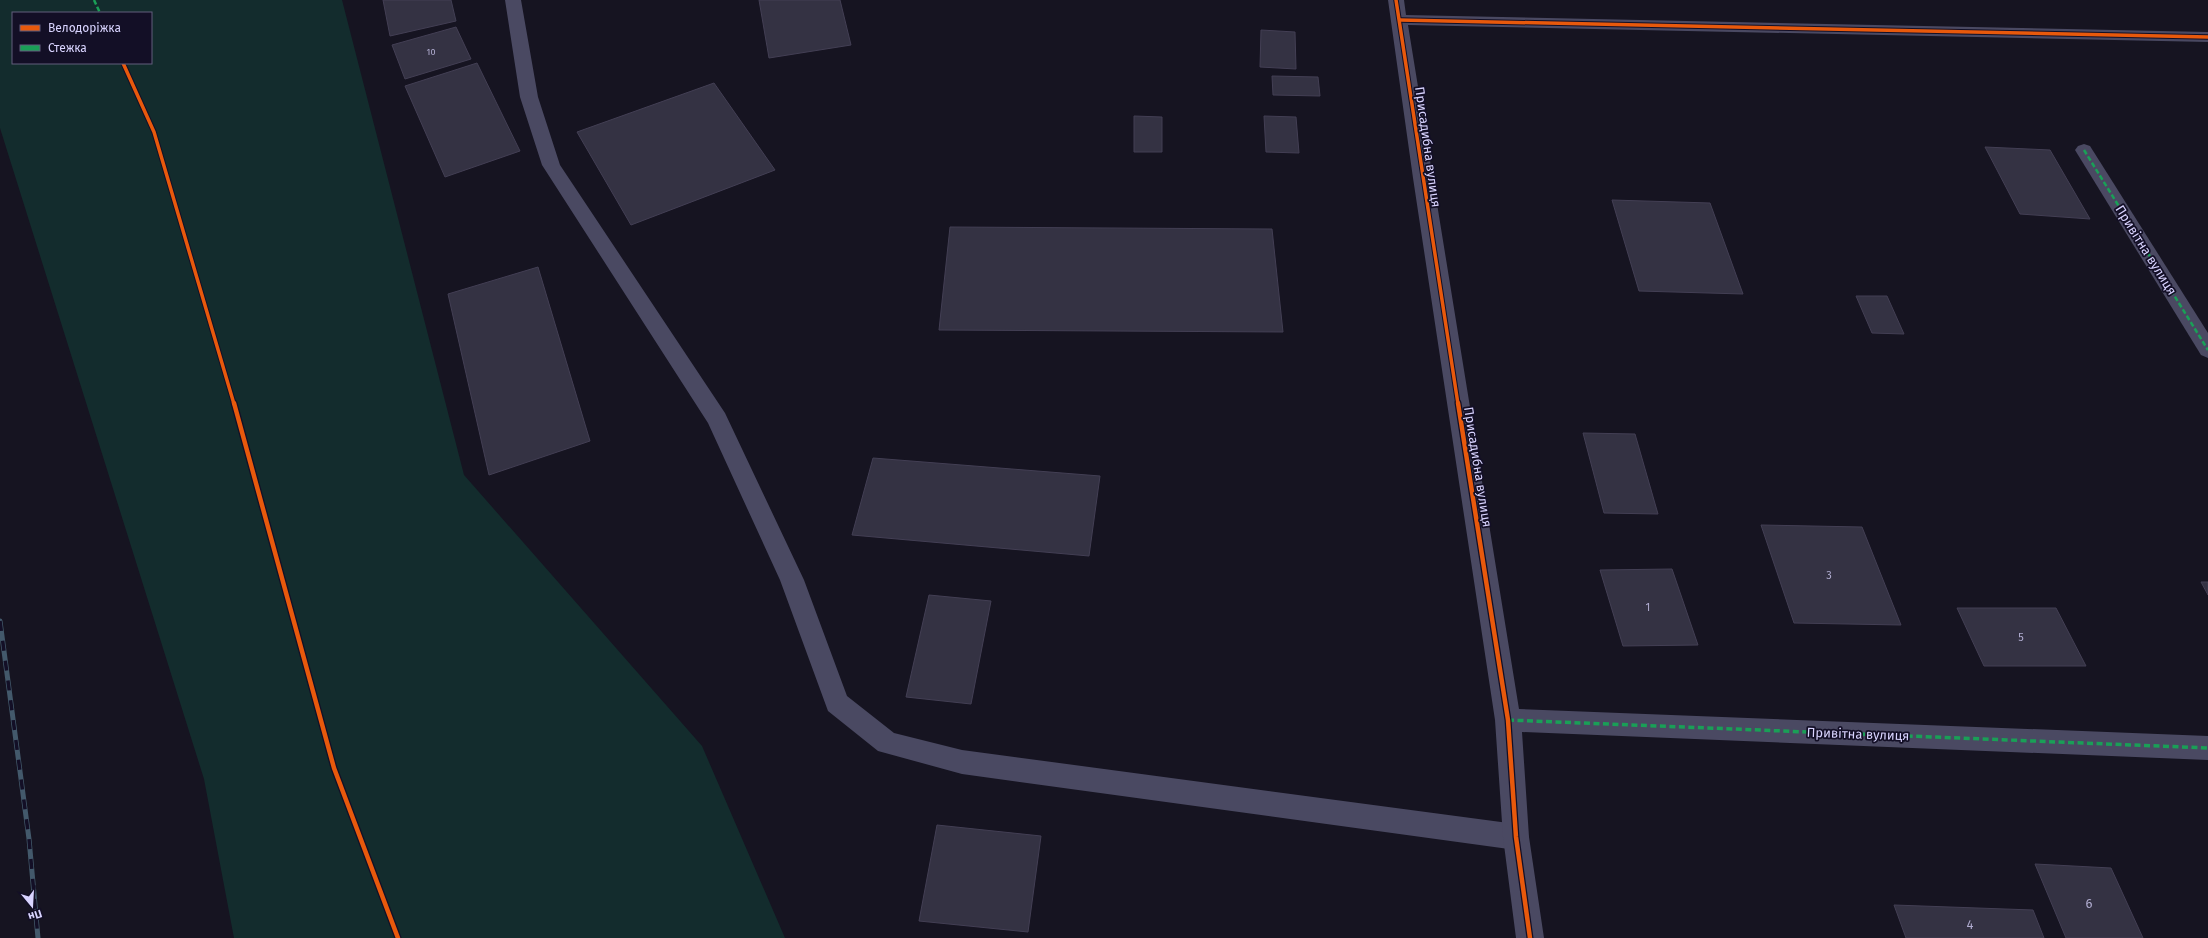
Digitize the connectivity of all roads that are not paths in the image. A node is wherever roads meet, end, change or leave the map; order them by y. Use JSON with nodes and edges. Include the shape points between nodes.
{"nodes":[{"id":1,"x":513,"y":0,"type":"edge"},
{"id":2,"x":1398,"y":10,"type":"edge"},
{"id":3,"x":2208,"y":37,"type":"edge"},
{"id":4,"x":2084,"y":150,"type":"dead end"},
{"id":5,"x":2208,"y":350,"type":"edge"},
{"id":6,"x":1508,"y":720,"type":"junction"},
{"id":7,"x":2208,"y":748,"type":"edge"},
{"id":8,"x":1516,"y":838,"type":"junction"},
{"id":9,"x":1530,"y":938,"type":"edge"}],
"edges":[{"from":1,"to":8,"type":"street","via":[[529,97],[551,165],[717,419],[792,580],[837,703],[887,743],[962,762]]},
{"from":2,"to":3,"type":"street"},
{"from":2,"to":6,"type":"street","name":"Присадибна вулиця","via":[[1423,186]]},
{"from":4,"to":5,"type":"street","name":"Привітна вулиця"},
{"from":6,"to":7,"type":"street","name":"Привітна вулиця"},
{"from":6,"to":8,"type":"street","name":"Присадибна вулиця"},
{"from":8,"to":9,"type":"street","name":"Присадибна вулиця"}]}
